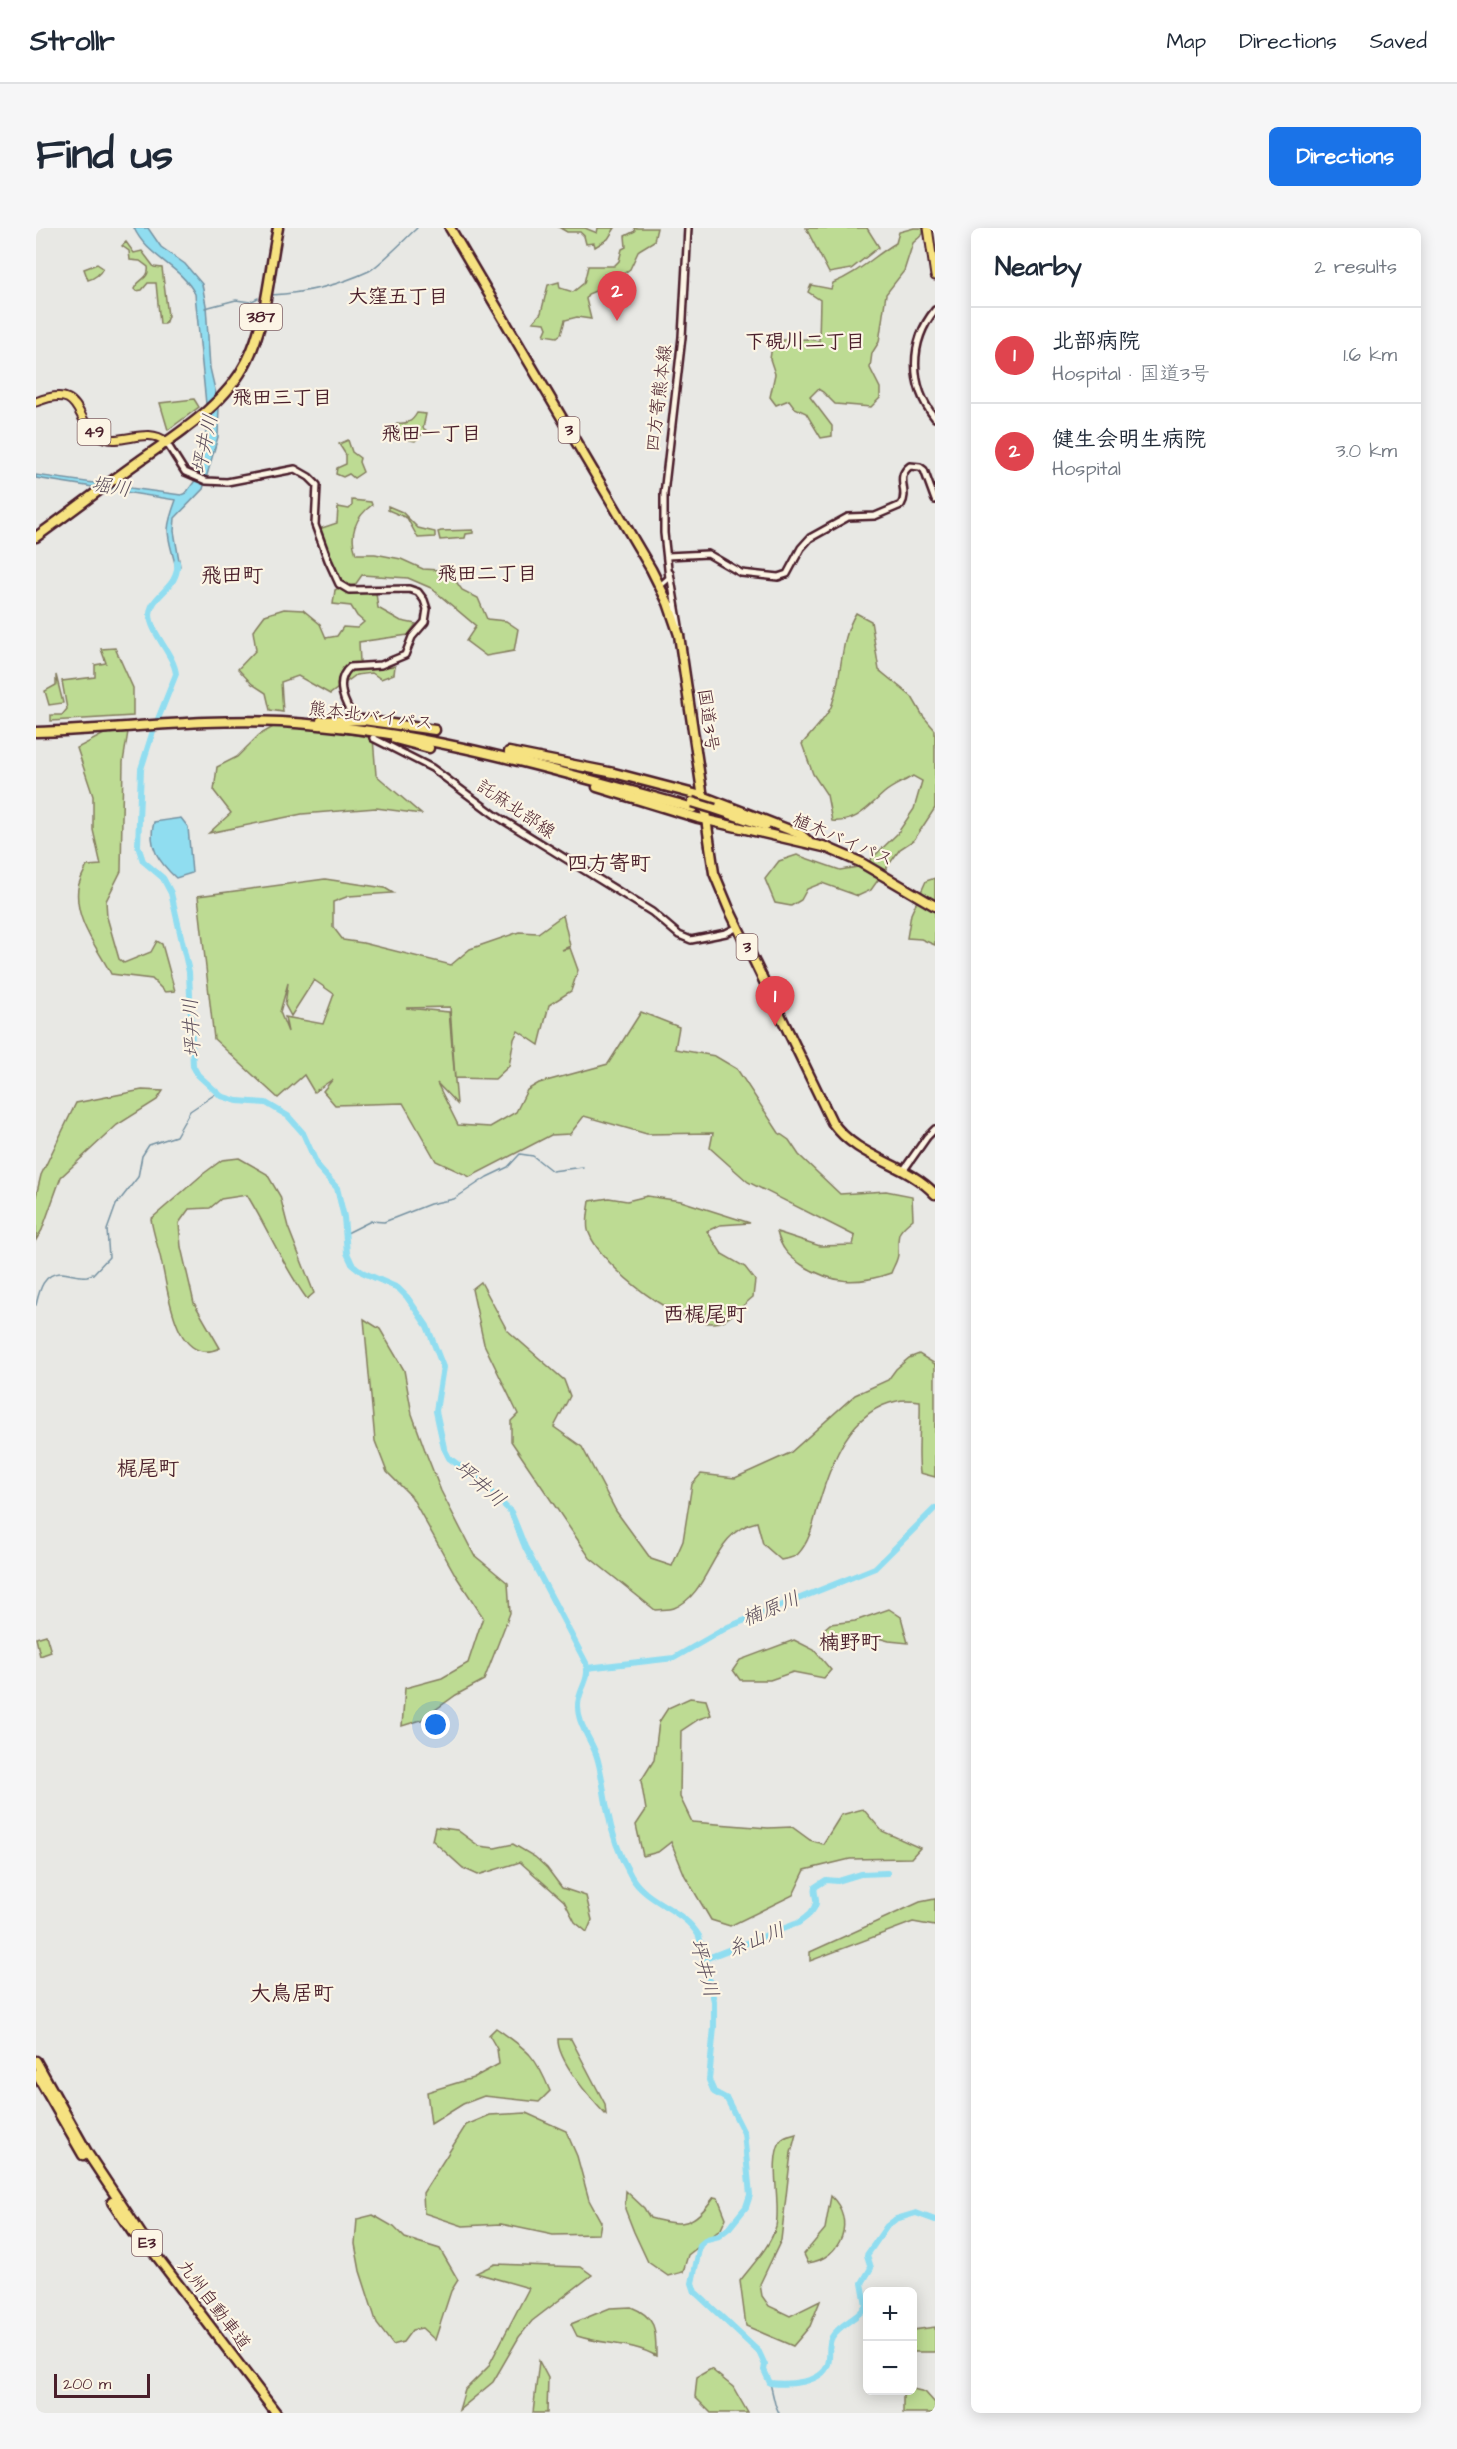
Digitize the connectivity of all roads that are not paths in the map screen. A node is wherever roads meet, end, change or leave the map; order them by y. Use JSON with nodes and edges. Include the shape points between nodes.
{"nodes":[{"id":1,"x":278,"y":228,"type":"edge"},
{"id":2,"x":450,"y":228,"type":"edge"},
{"id":3,"x":688,"y":228,"type":"edge"},
{"id":4,"x":928,"y":228,"type":"edge"},
{"id":5,"x":935,"y":276,"type":"edge"},
{"id":6,"x":935,"y":310,"type":"edge"},
{"id":7,"x":36,"y":402,"type":"edge"},
{"id":8,"x":935,"y":418,"type":"edge"},
{"id":9,"x":166,"y":442,"type":"junction"},
{"id":10,"x":935,"y":500,"type":"edge"},
{"id":11,"x":36,"y":537,"type":"edge"},
{"id":12,"x":667,"y":556,"type":"junction"},
{"id":13,"x":669,"y":572,"type":"junction"},
{"id":14,"x":660,"y":586,"type":"junction"},
{"id":15,"x":679,"y":636,"type":"junction"},
{"id":16,"x":355,"y":719,"type":"dead end"},
{"id":17,"x":281,"y":720,"type":"junction"},
{"id":18,"x":321,"y":721,"type":"junction"},
{"id":19,"x":37,"y":729,"type":"edge"},
{"id":20,"x":435,"y":729,"type":"dead end"},
{"id":21,"x":373,"y":738,"type":"dead end"},
{"id":22,"x":479,"y":746,"type":"junction"},
{"id":23,"x":429,"y":748,"type":"dead end"},
{"id":24,"x":514,"y":759,"type":"junction"},
{"id":25,"x":702,"y":796,"type":"junction"},
{"id":26,"x":692,"y":805,"type":"junction"},
{"id":27,"x":705,"y":820,"type":"junction"},
{"id":28,"x":808,"y":841,"type":"junction"},
{"id":29,"x":828,"y":848,"type":"junction"},
{"id":30,"x":935,"y":906,"type":"edge"},
{"id":31,"x":738,"y":927,"type":"junction"},
{"id":32,"x":935,"y":1129,"type":"edge"},
{"id":33,"x":903,"y":1172,"type":"junction"},
{"id":34,"x":935,"y":1194,"type":"edge"},
{"id":35,"x":36,"y":2061,"type":"edge"},
{"id":36,"x":36,"y":2072,"type":"edge"},
{"id":37,"x":269,"y":2413,"type":"edge"},
{"id":38,"x":276,"y":2413,"type":"edge"}],
"edges":[{"from":1,"to":9,"type":"highway","number":"387","via":[[256,340],[247,362],[221,398]]},
{"from":2,"to":14,"type":"highway","name":"国道3号","number":"3"},
{"from":3,"to":12,"type":"main road","name":"四方寄熊本線","via":[[682,337],[664,494]]},
{"from":4,"to":5,"type":"main road"},
{"from":6,"to":8,"type":"main road","via":[[919,335],[915,359],[920,392]]},
{"from":7,"to":9,"type":"main road","number":"49","via":[[64,396],[102,437],[154,435]]},
{"from":9,"to":11,"type":"highway","number":"387"},
{"from":9,"to":16,"type":"main road","via":[[185,472],[206,482],[299,470],[317,485],[315,525],[339,584],[349,590],[409,589],[424,600],[425,622],[403,657],[372,667],[350,667],[344,672],[343,700]]},
{"from":10,"to":12,"type":"main road","via":[[924,470],[910,466],[902,473],[901,505],[875,516],[848,517],[810,538],[786,574],[778,578],[741,573],[708,554]]},
{"from":12,"to":13,"type":"main road","name":"四方寄熊本線"},
{"from":13,"to":14,"type":"main road","via":[[668,580]]},
{"from":13,"to":15,"type":"main road","name":"四方寄熊本線"},
{"from":14,"to":15,"type":"highway","name":"国道3号","number":"3"},
{"from":15,"to":25,"type":"highway","name":"国道3号","number":"3"},
{"from":17,"to":18,"type":"highway","name":"熊本北バイパス"},
{"from":17,"to":19,"type":"highway","name":"熊本北バイパス"},
{"from":17,"to":23,"type":"highway","via":[[363,732]]},
{"from":17,"to":24,"type":"highway","name":"熊本北バイパス","via":[[392,733]]},
{"from":18,"to":20,"type":"highway","via":[[371,721]]},
{"from":18,"to":22,"type":"highway","name":"熊本北バイパス","via":[[405,731]]},
{"from":21,"to":31,"type":"main road","name":"託麻北部線","via":[[432,768],[495,815],[652,912],[680,935],[691,940]]},
{"from":22,"to":25,"type":"highway","via":[[614,773]]},
{"from":22,"to":26,"type":"highway","name":"熊本北バイパス"},
{"from":24,"to":26,"type":"highway","name":"熊本北バイパス"},
{"from":24,"to":27,"type":"highway"},
{"from":25,"to":27,"type":"highway","name":"国道3号","number":"3"},
{"from":25,"to":28,"type":"highway","via":[[800,834]]},
{"from":26,"to":28,"type":"highway","name":"植木バイパス","bridge":true},
{"from":27,"to":29,"type":"highway"},
{"from":27,"to":31,"type":"highway","name":"国道3号","number":"3","via":[[714,873]]},
{"from":28,"to":29,"type":"highway","name":"植木バイパス"},
{"from":29,"to":30,"type":"highway","name":"植木バイパス"},
{"from":31,"to":33,"type":"highway","name":"国道3号","number":"3","via":[[838,1131],[865,1153]]},
{"from":32,"to":33,"type":"main road"},
{"from":33,"to":34,"type":"highway","name":"国道3号","number":"3"},
{"from":35,"to":38,"type":"highway","name":"九州自動車道","number":"E3","via":[[88,2154],[142,2236]]},
{"from":36,"to":37,"type":"highway","name":"九州自動車道","number":"E3","via":[[69,2134],[125,2222]]}]}
